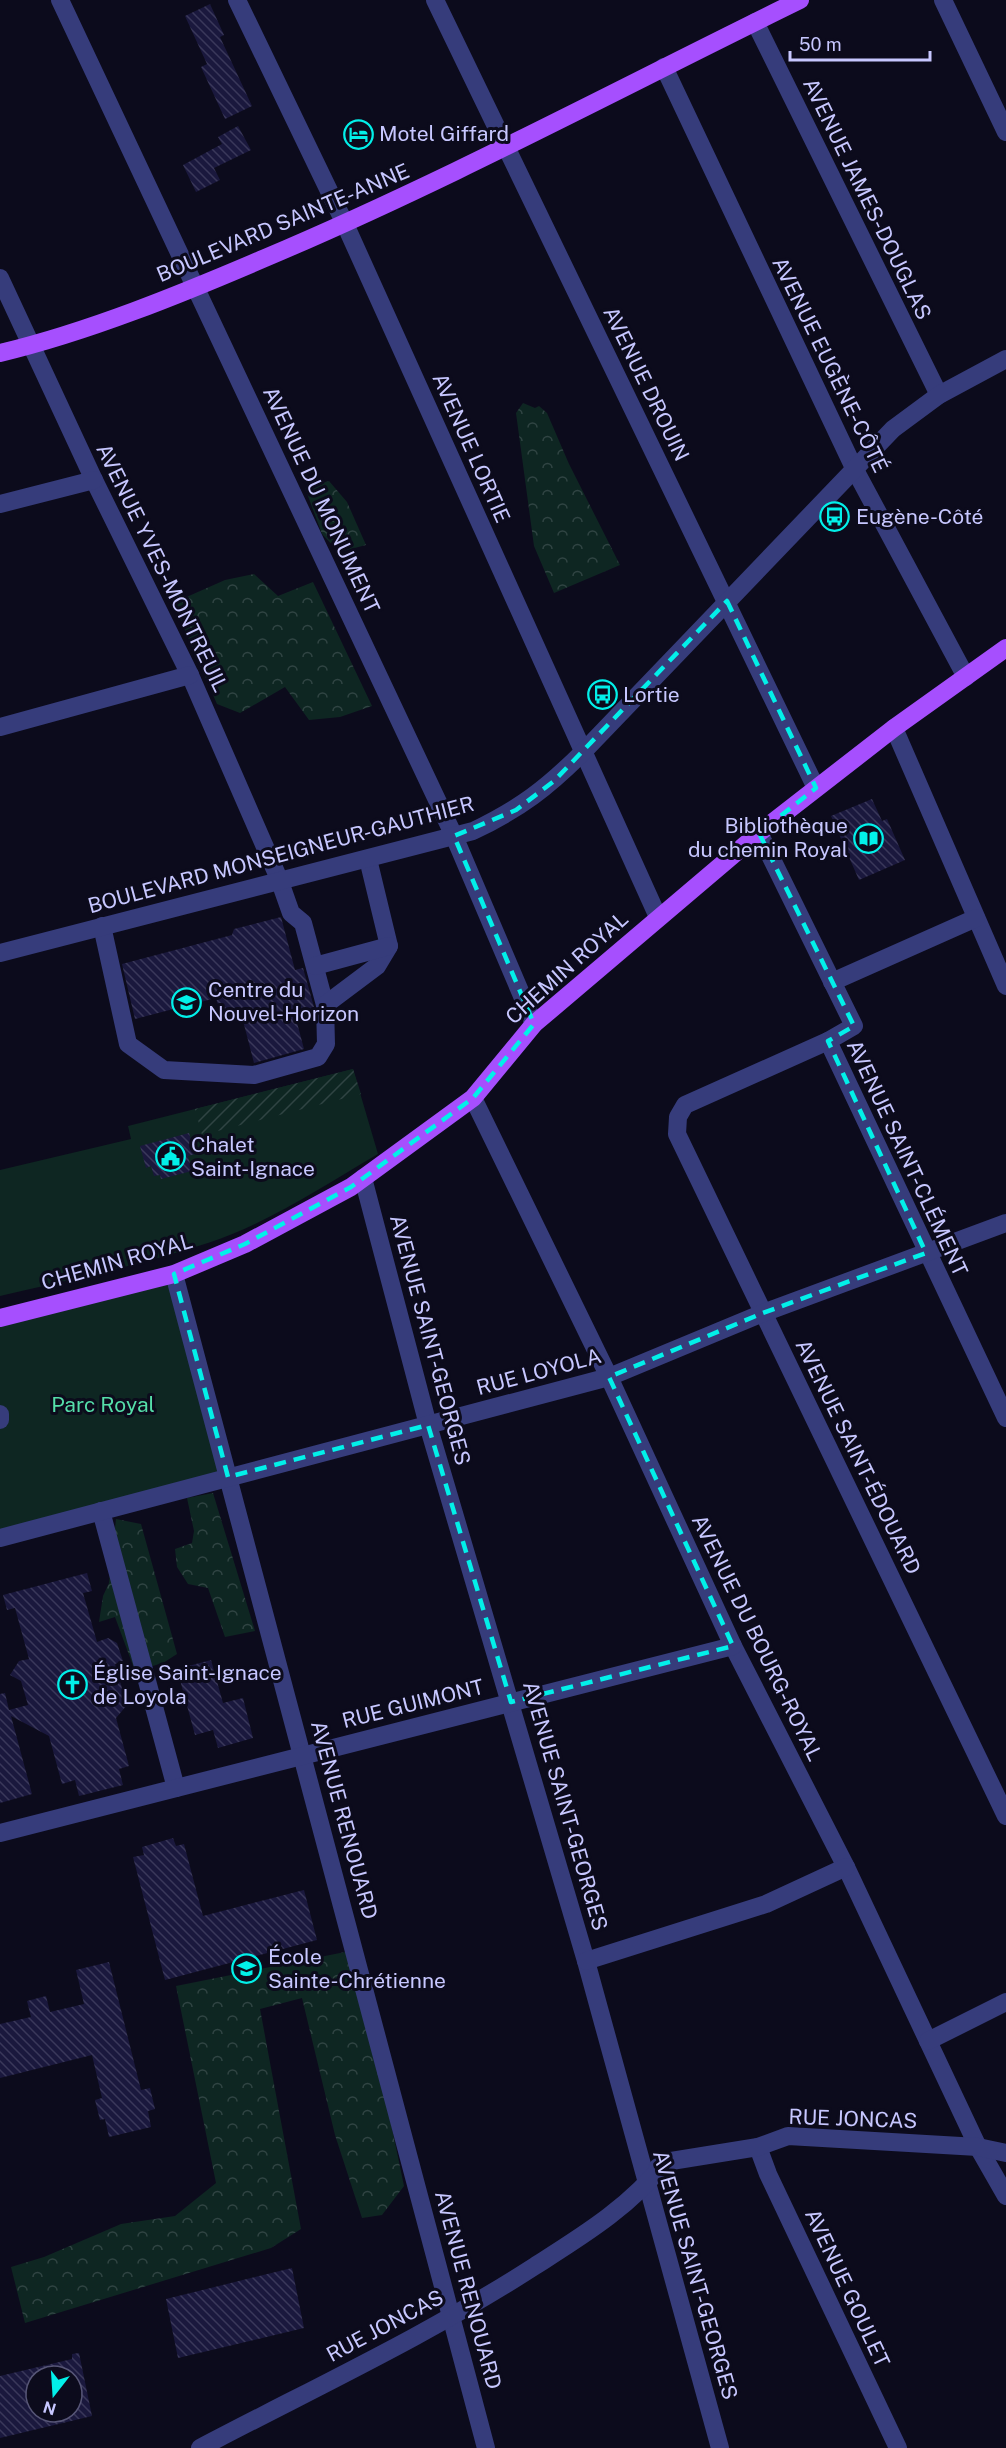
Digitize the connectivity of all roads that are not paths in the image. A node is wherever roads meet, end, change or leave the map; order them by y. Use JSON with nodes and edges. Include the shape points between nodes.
{"nodes":[{"id":1,"x":60,"y":0,"type":"edge"},
{"id":2,"x":237,"y":0,"type":"edge"},
{"id":3,"x":435,"y":0,"type":"edge"},
{"id":4,"x":800,"y":0,"type":"edge"},
{"id":5,"x":942,"y":0,"type":"edge"},
{"id":6,"x":755,"y":22,"type":"junction"},
{"id":7,"x":663,"y":67,"type":"junction"},
{"id":8,"x":1006,"y":132,"type":"edge"},
{"id":9,"x":507,"y":147,"type":"junction"},
{"id":10,"x":345,"y":224,"type":"junction"},
{"id":11,"x":0,"y":278,"type":"edge"},
{"id":12,"x":196,"y":287,"type":"junction"},
{"id":13,"x":30,"y":346,"type":"junction"},
{"id":14,"x":0,"y":352,"type":"edge"},
{"id":15,"x":1006,"y":359,"type":"edge"},
{"id":16,"x":939,"y":395,"type":"junction"},
{"id":17,"x":854,"y":468,"type":"junction"},
{"id":18,"x":94,"y":480,"type":"junction"},
{"id":19,"x":0,"y":504,"type":"edge"},
{"id":20,"x":727,"y":601,"type":"junction"},
{"id":21,"x":1004,"y":654,"type":"edge"},
{"id":22,"x":190,"y":675,"type":"junction"},
{"id":23,"x":966,"y":677,"type":"junction"},
{"id":24,"x":0,"y":727,"type":"edge"},
{"id":25,"x":894,"y":728,"type":"junction"},
{"id":26,"x":584,"y":751,"type":"junction"},
{"id":27,"x":816,"y":788,"type":"junction"},
{"id":28,"x":759,"y":833,"type":"junction"},
{"id":29,"x":454,"y":836,"type":"junction"},
{"id":30,"x":368,"y":859,"type":"junction"},
{"id":31,"x":279,"y":879,"type":"junction"},
{"id":32,"x":658,"y":917,"type":"junction"},
{"id":33,"x":976,"y":918,"type":"junction"},
{"id":34,"x":102,"y":926,"type":"junction"},
{"id":35,"x":389,"y":946,"type":"junction"},
{"id":36,"x":0,"y":952,"type":"edge"},
{"id":37,"x":315,"y":966,"type":"junction"},
{"id":38,"x":832,"y":982,"type":"junction"},
{"id":39,"x":1006,"y":986,"type":"edge"},
{"id":40,"x":325,"y":1005,"type":"junction"},
{"id":41,"x":534,"y":1024,"type":"junction"},
{"id":42,"x":828,"y":1041,"type":"junction"},
{"id":43,"x":473,"y":1098,"type":"junction"},
{"id":44,"x":363,"y":1178,"type":"junction"},
{"id":45,"x":1006,"y":1223,"type":"edge"},
{"id":46,"x":926,"y":1253,"type":"junction"},
{"id":47,"x":174,"y":1274,"type":"junction"},
{"id":48,"x":763,"y":1313,"type":"junction"},
{"id":49,"x":0,"y":1318,"type":"edge"},
{"id":50,"x":609,"y":1377,"type":"junction"},
{"id":51,"x":0,"y":1414,"type":"edge"},
{"id":52,"x":1006,"y":1418,"type":"edge"},
{"id":53,"x":0,"y":1420,"type":"edge"},
{"id":54,"x":428,"y":1425,"type":"junction"},
{"id":55,"x":228,"y":1477,"type":"junction"},
{"id":56,"x":101,"y":1511,"type":"junction"},
{"id":57,"x":0,"y":1538,"type":"edge"},
{"id":58,"x":733,"y":1646,"type":"junction"},
{"id":59,"x":511,"y":1702,"type":"junction"},
{"id":60,"x":303,"y":1755,"type":"junction"},
{"id":61,"x":176,"y":1788,"type":"junction"},
{"id":62,"x":1006,"y":1816,"type":"edge"},
{"id":63,"x":0,"y":1833,"type":"edge"},
{"id":64,"x":846,"y":1868,"type":"junction"},
{"id":65,"x":586,"y":1961,"type":"junction"},
{"id":66,"x":1006,"y":2002,"type":"edge"},
{"id":67,"x":928,"y":2042,"type":"junction"},
{"id":68,"x":758,"y":2147,"type":"junction"},
{"id":69,"x":978,"y":2147,"type":"junction"},
{"id":70,"x":1006,"y":2153,"type":"edge"},
{"id":71,"x":645,"y":2181,"type":"junction"},
{"id":72,"x":1006,"y":2196,"type":"edge"},
{"id":73,"x":452,"y":2317,"type":"junction"},
{"id":74,"x":200,"y":2448,"type":"edge"},
{"id":75,"x":486,"y":2448,"type":"edge"},
{"id":76,"x":720,"y":2448,"type":"edge"},
{"id":77,"x":898,"y":2448,"type":"edge"}],
"edges":[{"from":1,"to":12,"type":"street","name":"AVENUE DU MONUMENT"},
{"from":2,"to":10,"type":"street","name":"AVENUE LORTIE"},
{"from":3,"to":9,"type":"street","name":"AVENUE DROUIN"},
{"from":4,"to":6,"type":"main road","name":"BOULEVARD SAINTE-ANNE"},
{"from":5,"to":8,"type":"street"},
{"from":6,"to":7,"type":"main road","name":"BOULEVARD SAINTE-ANNE"},
{"from":6,"to":16,"type":"street","name":"AVENUE JAMES-DOUGLAS"},
{"from":7,"to":9,"type":"main road","name":"BOULEVARD SAINTE-ANNE"},
{"from":7,"to":17,"type":"street","name":"AVENUE EUGÈNE-CÔTÉ"},
{"from":9,"to":10,"type":"main road","name":"BOULEVARD SAINTE-ANNE"},
{"from":9,"to":20,"type":"street","name":"AVENUE DROUIN"},
{"from":10,"to":12,"type":"main road","name":"BOULEVARD SAINTE-ANNE"},
{"from":10,"to":26,"type":"street","name":"AVENUE LORTIE"},
{"from":11,"to":13,"type":"street","name":"AVENUE YVES-MONTREUIL"},
{"from":12,"to":13,"type":"main road","name":"BOULEVARD SAINTE-ANNE"},
{"from":12,"to":29,"type":"street","name":"AVENUE DU MONUMENT"},
{"from":13,"to":14,"type":"main road","name":"BOULEVARD SAINTE-ANNE"},
{"from":13,"to":18,"type":"street","name":"AVENUE YVES-MONTREUIL"},
{"from":15,"to":16,"type":"street","name":"BOULEVARD MONSEIGNEUR-GAUTHIER"},
{"from":16,"to":17,"type":"street","name":"BOULEVARD MONSEIGNEUR-GAUTHIER","via":[[893,429]]},
{"from":17,"to":20,"type":"street","name":"BOULEVARD MONSEIGNEUR-GAUTHIER"},
{"from":17,"to":23,"type":"street","name":"AVENUE EUGÈNE-CÔTÉ"},
{"from":18,"to":19,"type":"street"},
{"from":18,"to":22,"type":"street","name":"AVENUE YVES-MONTREUIL"},
{"from":20,"to":26,"type":"street","name":"BOULEVARD MONSEIGNEUR-GAUTHIER"},
{"from":20,"to":27,"type":"street","name":"AVENUE DROUIN"},
{"from":21,"to":23,"type":"main road","name":"CHEMIN ROYAL"},
{"from":22,"to":24,"type":"street"},
{"from":22,"to":31,"type":"street","name":"AVENUE YVES-MONTREUIL"},
{"from":23,"to":25,"type":"main road","name":"CHEMIN ROYAL"},
{"from":25,"to":27,"type":"main road","name":"CHEMIN ROYAL"},
{"from":25,"to":33,"type":"street"},
{"from":26,"to":29,"type":"street","name":"BOULEVARD MONSEIGNEUR-GAUTHIER","via":[[516,810]]},
{"from":26,"to":32,"type":"street","name":"AVENUE LORTIE"},
{"from":27,"to":28,"type":"main road","name":"CHEMIN ROYAL"},
{"from":28,"to":32,"type":"main road","name":"CHEMIN ROYAL"},
{"from":28,"to":38,"type":"street","name":"AVENUE SAINT-CLÉMENT"},
{"from":29,"to":30,"type":"street","name":"BOULEVARD MONSEIGNEUR-GAUTHIER"},
{"from":29,"to":41,"type":"street","name":"AVENUE DU MONUMENT"},
{"from":30,"to":31,"type":"street","name":"BOULEVARD MONSEIGNEUR-GAUTHIER"},
{"from":30,"to":35,"type":"street"},
{"from":31,"to":34,"type":"street","name":"BOULEVARD MONSEIGNEUR-GAUTHIER"},
{"from":31,"to":37,"type":"street","name":"AVENUE YVES-MONTREUIL","via":[[291,913],[303,923]]},
{"from":32,"to":41,"type":"main road","name":"CHEMIN ROYAL"},
{"from":33,"to":38,"type":"street"},
{"from":33,"to":39,"type":"street"},
{"from":34,"to":36,"type":"street","name":"BOULEVARD MONSEIGNEUR-GAUTHIER"},
{"from":34,"to":40,"type":"street","name":"AVENUE YVES-MONTREUIL","via":[[128,1044],[164,1070],[254,1075],[318,1057],[326,1044]]},
{"from":35,"to":37,"type":"street"},
{"from":35,"to":40,"type":"street","via":[[377,966]]},
{"from":37,"to":40,"type":"street","name":"AVENUE YVES-MONTREUIL"},
{"from":38,"to":42,"type":"street","name":"AVENUE SAINT-CLÉMENT","via":[[854,1026]]},
{"from":41,"to":43,"type":"main road","name":"CHEMIN ROYAL"},
{"from":42,"to":46,"type":"street","name":"AVENUE SAINT-CLÉMENT"},
{"from":42,"to":48,"type":"street","name":"AVENUE SAINT-ÉDOUARD","via":[[685,1105],[678,1117],[677,1134]]},
{"from":43,"to":44,"type":"main road","name":"CHEMIN ROYAL"},
{"from":43,"to":50,"type":"street","name":"AVENUE DU BOURG-ROYAL"},
{"from":44,"to":47,"type":"main road","name":"CHEMIN ROYAL","via":[[245,1244]]},
{"from":44,"to":54,"type":"street","name":"AVENUE SAINT-GEORGES"},
{"from":45,"to":46,"type":"street","name":"RUE LOYOLA"},
{"from":46,"to":48,"type":"street","name":"RUE LOYOLA"},
{"from":46,"to":52,"type":"street","name":"AVENUE SAINT-CLÉMENT"},
{"from":47,"to":49,"type":"main road","name":"CHEMIN ROYAL"},
{"from":47,"to":55,"type":"street","name":"AVENUE RENOUARD"},
{"from":48,"to":50,"type":"street","name":"RUE LOYOLA"},
{"from":48,"to":62,"type":"street","name":"AVENUE SAINT-ÉDOUARD"},
{"from":50,"to":54,"type":"street","name":"RUE LOYOLA"},
{"from":50,"to":58,"type":"street","name":"AVENUE DU BOURG-ROYAL"},
{"from":51,"to":53,"type":"street"},
{"from":54,"to":55,"type":"street","name":"RUE LOYOLA"},
{"from":54,"to":59,"type":"street","name":"AVENUE SAINT-GEORGES"},
{"from":55,"to":56,"type":"street","name":"RUE LOYOLA"},
{"from":55,"to":60,"type":"street","name":"AVENUE RENOUARD"},
{"from":56,"to":57,"type":"street","name":"RUE LOYOLA"},
{"from":56,"to":61,"type":"street"},
{"from":58,"to":59,"type":"street","name":"RUE GUIMONT"},
{"from":58,"to":64,"type":"street","name":"AVENUE DU BOURG-ROYAL"},
{"from":59,"to":60,"type":"street","name":"RUE GUIMONT"},
{"from":59,"to":65,"type":"street","name":"AVENUE SAINT-GEORGES"},
{"from":60,"to":61,"type":"street","name":"RUE GUIMONT"},
{"from":60,"to":73,"type":"street","name":"AVENUE RENOUARD"},
{"from":61,"to":63,"type":"street","name":"RUE GUIMONT"},
{"from":64,"to":65,"type":"street","via":[[765,1904]]},
{"from":64,"to":67,"type":"street","name":"AVENUE DU BOURG-ROYAL"},
{"from":65,"to":71,"type":"street","name":"AVENUE SAINT-GEORGES"},
{"from":66,"to":67,"type":"street"},
{"from":67,"to":69,"type":"street","name":"AVENUE DU BOURG-ROYAL"},
{"from":68,"to":69,"type":"street","name":"RUE JONCAS","via":[[788,2136]]},
{"from":68,"to":71,"type":"street","name":"RUE JONCAS","via":[[665,2162]]},
{"from":68,"to":77,"type":"street","name":"AVENUE GOULET"},
{"from":69,"to":70,"type":"street","name":"RUE JONCAS"},
{"from":69,"to":72,"type":"street","name":"AVENUE DU BOURG-ROYAL"},
{"from":71,"to":73,"type":"street","name":"RUE JONCAS","via":[[596,2227]]},
{"from":71,"to":76,"type":"street","name":"AVENUE SAINT-GEORGES"},
{"from":73,"to":74,"type":"street","name":"RUE JONCAS"},
{"from":73,"to":75,"type":"street","name":"AVENUE RENOUARD"}]}
